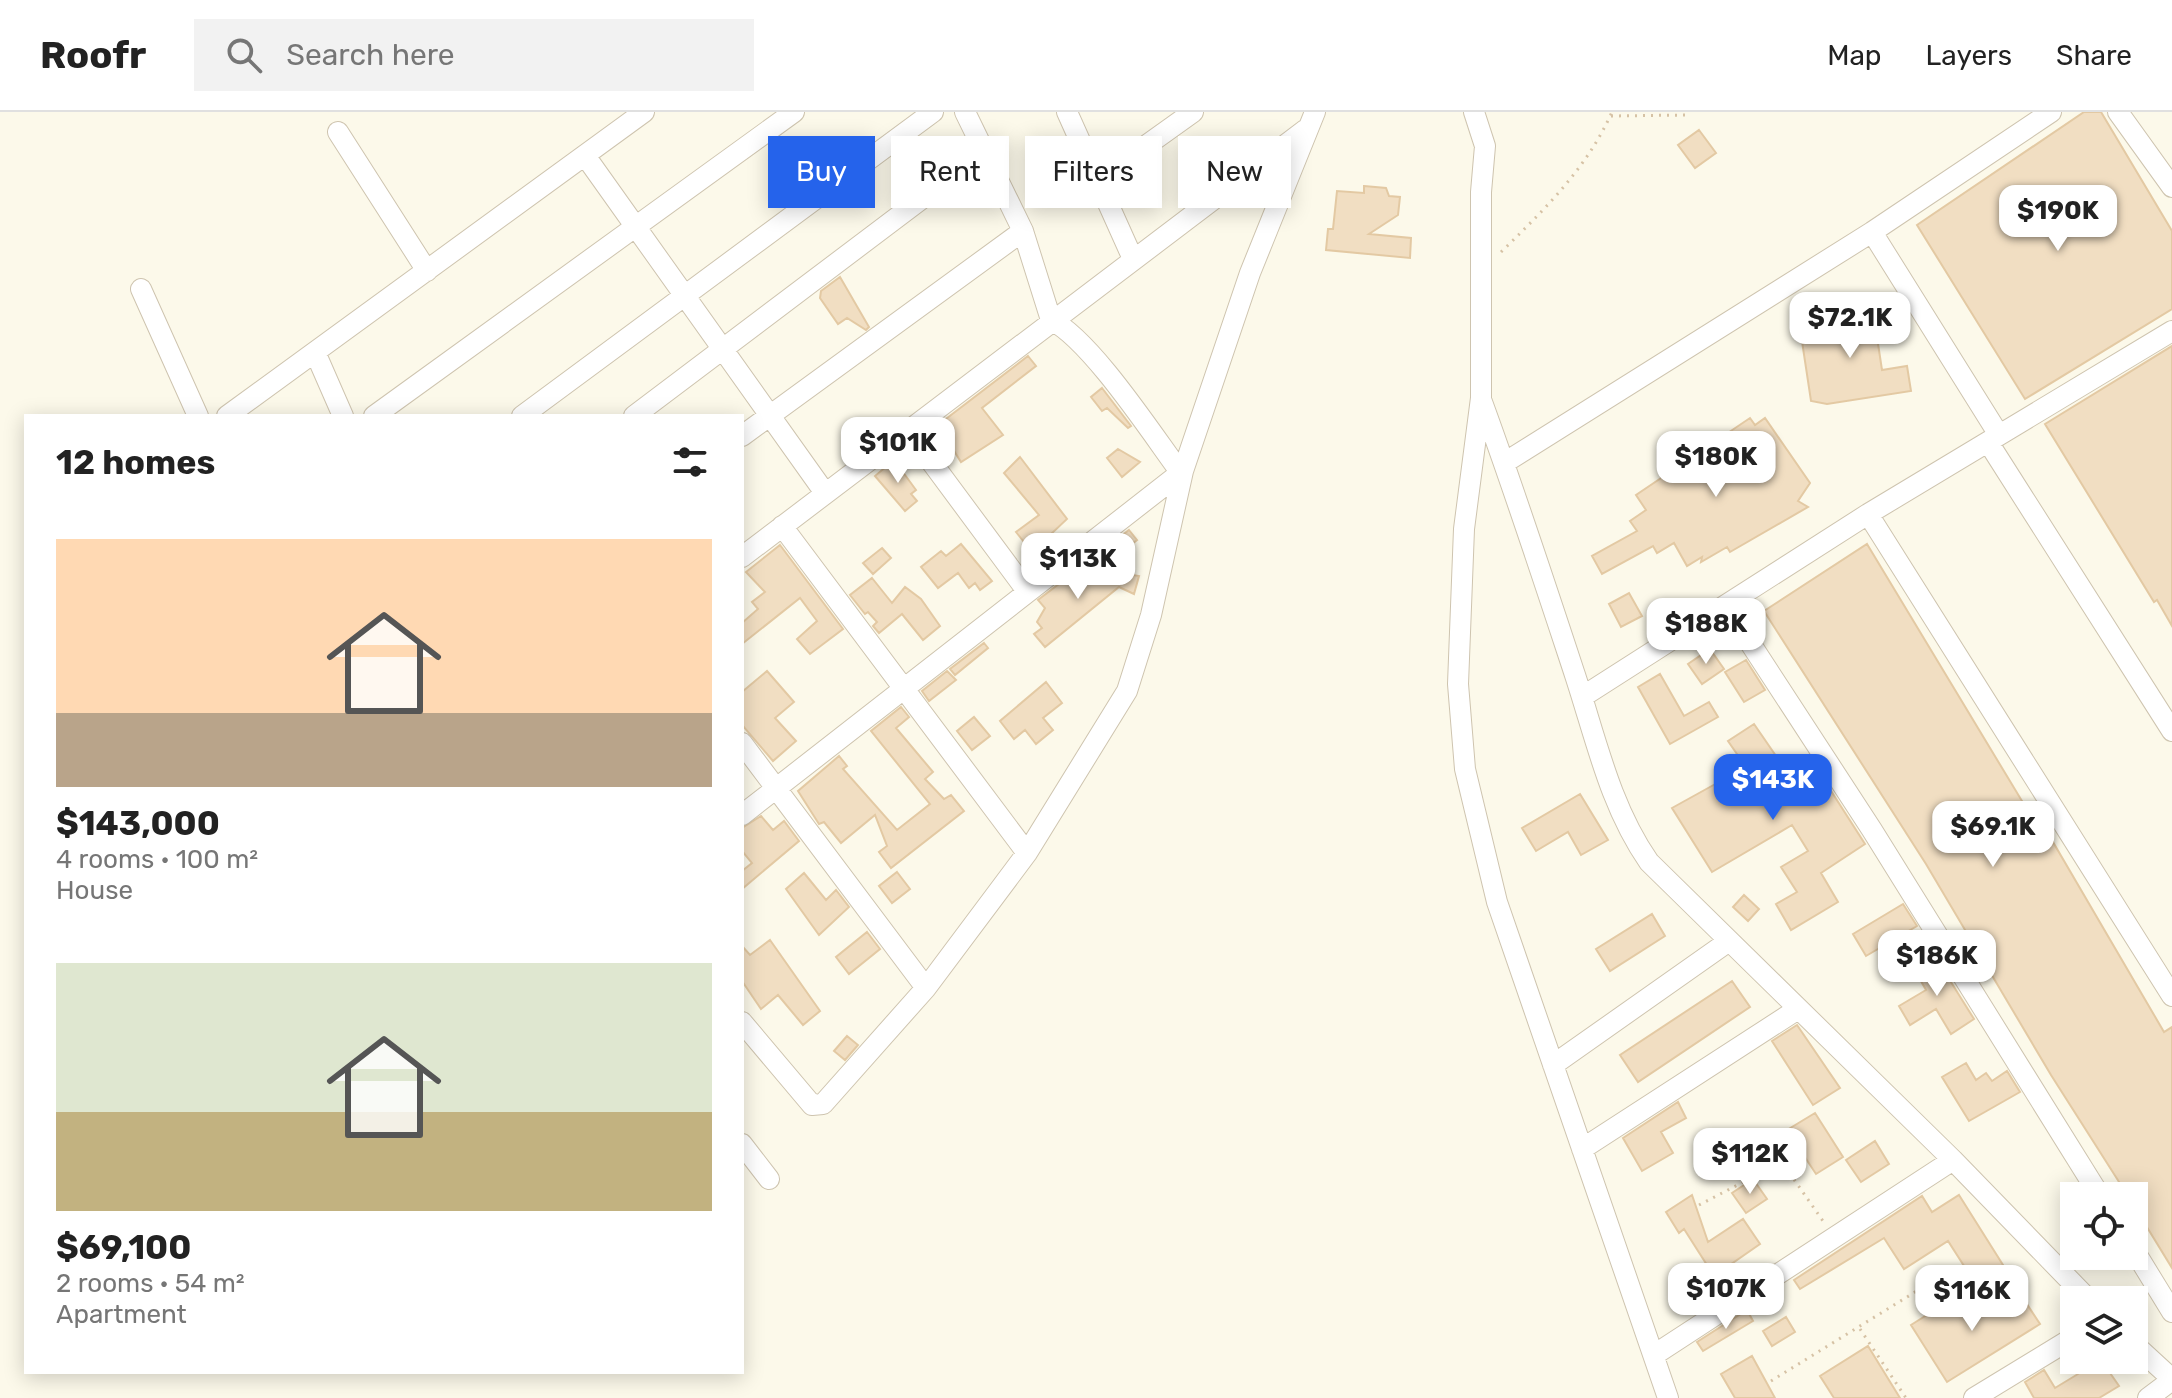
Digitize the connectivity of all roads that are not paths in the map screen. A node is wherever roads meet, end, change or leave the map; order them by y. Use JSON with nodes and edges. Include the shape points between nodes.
{"nodes":[{"id":1,"x":644,"y":112,"type":"edge"},
{"id":2,"x":794,"y":112,"type":"edge"},
{"id":3,"x":933,"y":112,"type":"edge"},
{"id":4,"x":965,"y":112,"type":"edge"},
{"id":5,"x":1067,"y":112,"type":"edge"},
{"id":6,"x":1193,"y":112,"type":"edge"},
{"id":7,"x":1474,"y":112,"type":"edge"},
{"id":8,"x":2051,"y":112,"type":"edge"},
{"id":9,"x":2118,"y":112,"type":"edge"},
{"id":10,"x":1310,"y":121,"type":"edge"},
{"id":11,"x":338,"y":132,"type":"dead end"},
{"id":12,"x":977,"y":136,"type":"edge"},
{"id":13,"x":1078,"y":136,"type":"edge"},
{"id":14,"x":1159,"y":136,"type":"edge"},
{"id":15,"x":586,"y":157,"type":"junction"},
{"id":16,"x":2172,"y":187,"type":"edge"},
{"id":17,"x":1009,"y":202,"type":"edge"},
{"id":18,"x":910,"y":208,"type":"edge"},
{"id":19,"x":1110,"y":208,"type":"edge"},
{"id":20,"x":639,"y":227,"type":"junction"},
{"id":21,"x":1023,"y":231,"type":"junction"},
{"id":22,"x":1872,"y":232,"type":"junction"},
{"id":23,"x":1133,"y":259,"type":"junction"},
{"id":24,"x":427,"y":271,"type":"junction"},
{"id":25,"x":141,"y":289,"type":"dead end"},
{"id":26,"x":686,"y":295,"type":"junction"},
{"id":27,"x":1051,"y":320,"type":"junction"},
{"id":28,"x":2172,"y":331,"type":"edge"},
{"id":29,"x":724,"y":350,"type":"junction"},
{"id":30,"x":315,"y":352,"type":"junction"},
{"id":31,"x":1481,"y":398,"type":"junction"},
{"id":32,"x":197,"y":414,"type":"edge"},
{"id":33,"x":230,"y":414,"type":"edge"},
{"id":34,"x":342,"y":414,"type":"edge"},
{"id":35,"x":377,"y":414,"type":"edge"},
{"id":36,"x":525,"y":414,"type":"edge"},
{"id":37,"x":637,"y":414,"type":"edge"},
{"id":38,"x":770,"y":415,"type":"junction"},
{"id":39,"x":907,"y":429,"type":"junction"},
{"id":40,"x":744,"y":434,"type":"edge"},
{"id":41,"x":1994,"y":438,"type":"junction"},
{"id":42,"x":1504,"y":463,"type":"junction"},
{"id":43,"x":1182,"y":472,"type":"junction"},
{"id":44,"x":825,"y":493,"type":"junction"},
{"id":45,"x":1868,"y":514,"type":"junction"},
{"id":46,"x":782,"y":526,"type":"junction"},
{"id":47,"x":744,"y":555,"type":"edge"},
{"id":48,"x":1027,"y":591,"type":"junction"},
{"id":49,"x":1726,"y":606,"type":"junction"},
{"id":50,"x":904,"y":688,"type":"junction"},
{"id":51,"x":1582,"y":697,"type":"junction"},
{"id":52,"x":2172,"y":731,"type":"edge"},
{"id":53,"x":744,"y":746,"type":"edge"},
{"id":54,"x":778,"y":788,"type":"junction"},
{"id":55,"x":744,"y":814,"type":"edge"},
{"id":56,"x":1027,"y":853,"type":"junction"},
{"id":57,"x":1729,"y":941,"type":"junction"},
{"id":58,"x":926,"y":988,"type":"junction"},
{"id":59,"x":2172,"y":996,"type":"edge"},
{"id":60,"x":1798,"y":1009,"type":"junction"},
{"id":61,"x":744,"y":1024,"type":"edge"},
{"id":62,"x":1553,"y":1065,"type":"junction"},
{"id":63,"x":744,"y":1147,"type":"edge"},
{"id":64,"x":1582,"y":1149,"type":"junction"},
{"id":65,"x":1953,"y":1160,"type":"junction"},
{"id":66,"x":769,"y":1179,"type":"dead end"},
{"id":67,"x":2091,"y":1182,"type":"edge"},
{"id":68,"x":2146,"y":1270,"type":"edge"},
{"id":69,"x":2075,"y":1286,"type":"edge"},
{"id":70,"x":2172,"y":1312,"type":"edge"},
{"id":71,"x":2060,"y":1346,"type":"edge"},
{"id":72,"x":1654,"y":1355,"type":"junction"},
{"id":73,"x":2148,"y":1357,"type":"edge"},
{"id":74,"x":2172,"y":1379,"type":"edge"},
{"id":75,"x":1668,"y":1398,"type":"edge"},
{"id":76,"x":1974,"y":1398,"type":"edge"},
{"id":77,"x":2148,"y":1398,"type":"edge"}],
"edges":[{"from":1,"to":15,"type":"street"},
{"from":2,"to":20,"type":"street"},
{"from":3,"to":26,"type":"street"},
{"from":4,"to":12,"type":"street"},
{"from":5,"to":13,"type":"street"},
{"from":6,"to":14,"type":"street"},
{"from":7,"to":31,"type":"street","via":[[1485,146]]},
{"from":8,"to":22,"type":"street"},
{"from":9,"to":16,"type":"street"},
{"from":10,"to":23,"type":"street"},
{"from":10,"to":43,"type":"street","via":[[1250,273]]},
{"from":11,"to":24,"type":"street"},
{"from":15,"to":20,"type":"street"},
{"from":15,"to":24,"type":"street"},
{"from":17,"to":21,"type":"street"},
{"from":18,"to":29,"type":"street"},
{"from":19,"to":23,"type":"street"},
{"from":20,"to":26,"type":"street"},
{"from":20,"to":35,"type":"street"},
{"from":21,"to":27,"type":"street"},
{"from":21,"to":38,"type":"street"},
{"from":22,"to":41,"type":"street"},
{"from":22,"to":42,"type":"street"},
{"from":23,"to":27,"type":"street"},
{"from":24,"to":30,"type":"street"},
{"from":25,"to":32,"type":"street"},
{"from":26,"to":29,"type":"street"},
{"from":26,"to":36,"type":"street"},
{"from":27,"to":39,"type":"street"},
{"from":27,"to":43,"type":"street","via":[[1065,327]]},
{"from":28,"to":41,"type":"street"},
{"from":29,"to":37,"type":"street"},
{"from":29,"to":38,"type":"street"},
{"from":30,"to":33,"type":"street"},
{"from":30,"to":34,"type":"street"},
{"from":31,"to":42,"type":"street"},
{"from":31,"to":62,"type":"street","via":[[1464,529],[1461,740],[1497,902]]},
{"from":38,"to":40,"type":"street"},
{"from":38,"to":44,"type":"street"},
{"from":39,"to":44,"type":"street"},
{"from":39,"to":48,"type":"street"},
{"from":41,"to":45,"type":"street"},
{"from":41,"to":52,"type":"street"},
{"from":42,"to":51,"type":"street"},
{"from":43,"to":48,"type":"street"},
{"from":43,"to":56,"type":"street","via":[[1138,666],[1116,712]]},
{"from":44,"to":46,"type":"street"},
{"from":45,"to":49,"type":"street"},
{"from":45,"to":59,"type":"street"},
{"from":46,"to":47,"type":"street"},
{"from":46,"to":50,"type":"street"},
{"from":48,"to":50,"type":"street"},
{"from":49,"to":51,"type":"street"},
{"from":49,"to":67,"type":"street"},
{"from":50,"to":54,"type":"street"},
{"from":50,"to":56,"type":"street"},
{"from":51,"to":57,"type":"street","via":[[1615,801],[1640,848]]},
{"from":53,"to":54,"type":"street"},
{"from":54,"to":55,"type":"street"},
{"from":54,"to":58,"type":"street"},
{"from":56,"to":58,"type":"street"},
{"from":57,"to":60,"type":"street"},
{"from":57,"to":62,"type":"street"},
{"from":58,"to":61,"type":"street","via":[[818,1106]]},
{"from":60,"to":64,"type":"street"},
{"from":60,"to":65,"type":"street"},
{"from":62,"to":64,"type":"street"},
{"from":63,"to":66,"type":"street"},
{"from":64,"to":72,"type":"street"},
{"from":65,"to":69,"type":"street"},
{"from":65,"to":72,"type":"street"},
{"from":68,"to":70,"type":"street"},
{"from":71,"to":76,"type":"street"},
{"from":72,"to":75,"type":"street"},
{"from":73,"to":74,"type":"street"},
{"from":74,"to":77,"type":"street"}]}
